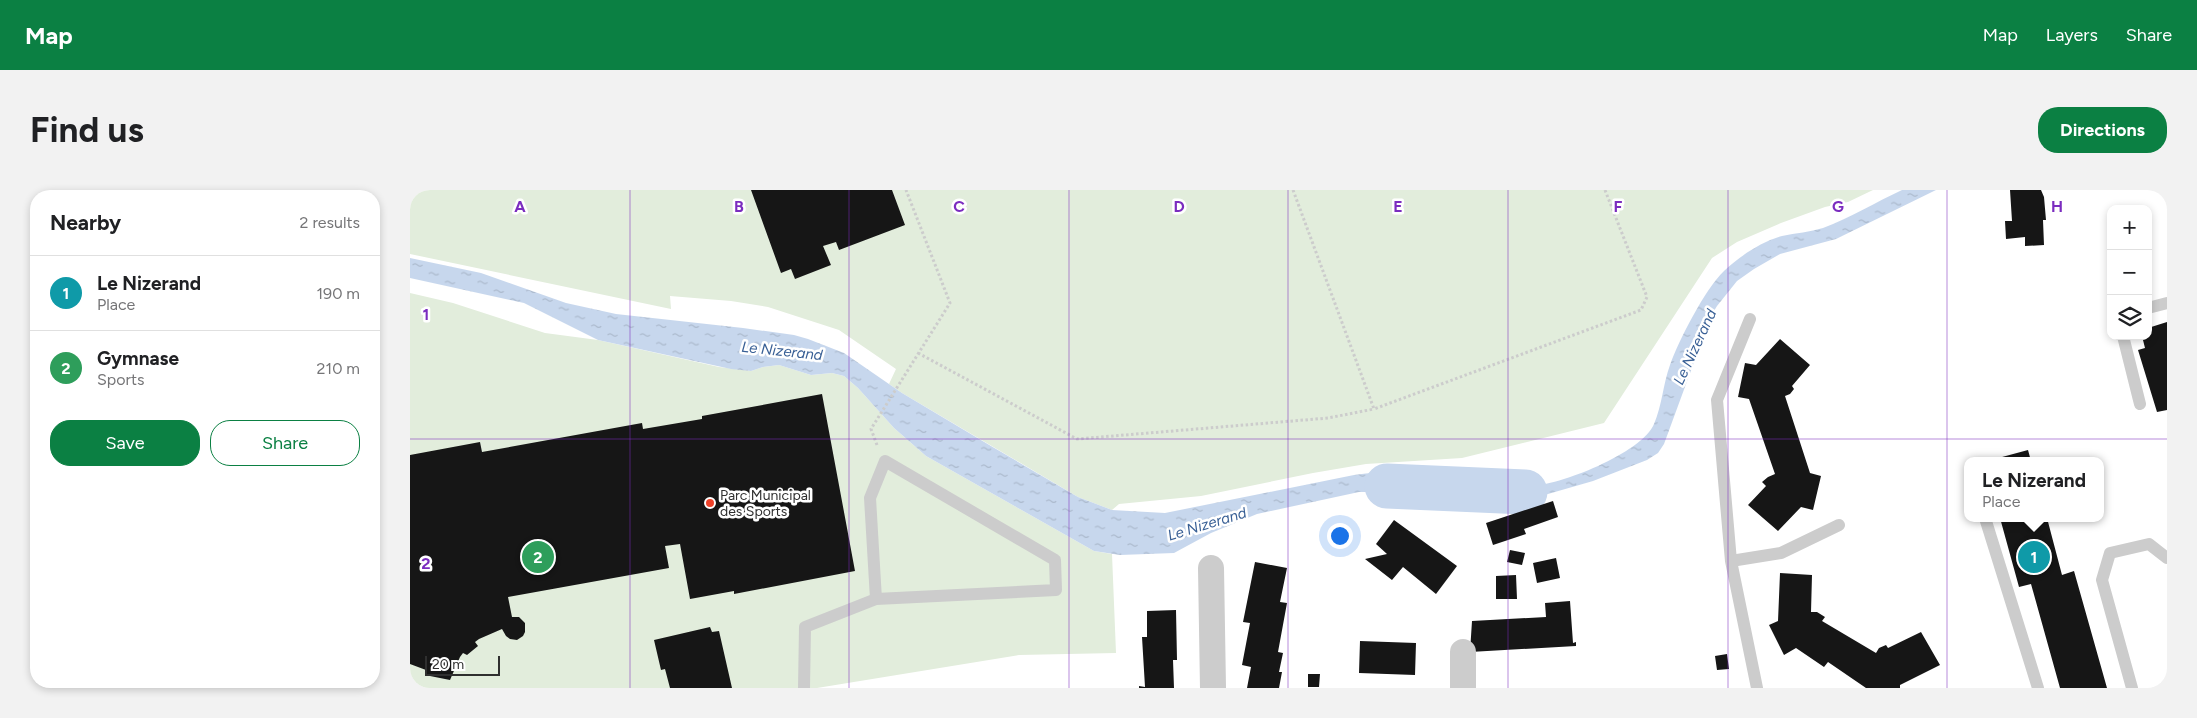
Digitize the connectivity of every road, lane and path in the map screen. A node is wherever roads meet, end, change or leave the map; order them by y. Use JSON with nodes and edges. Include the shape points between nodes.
{"nodes":[{"id":1,"x":906,"y":190,"type":"edge"},
{"id":2,"x":1293,"y":190,"type":"edge"},
{"id":3,"x":1604,"y":190,"type":"edge"},
{"id":4,"x":2167,"y":303,"type":"edge"},
{"id":5,"x":2152,"y":307,"type":"edge"},
{"id":6,"x":1750,"y":319,"type":"dead end"},
{"id":7,"x":2124,"y":340,"type":"edge"},
{"id":8,"x":918,"y":354,"type":"junction"},
{"id":9,"x":2140,"y":404,"type":"dead end"},
{"id":10,"x":1374,"y":409,"type":"junction"},
{"id":11,"x":885,"y":461,"type":"junction"},
{"id":12,"x":1986,"y":522,"type":"edge"},
{"id":13,"x":1839,"y":525,"type":"dead end"},
{"id":14,"x":2167,"y":558,"type":"edge"},
{"id":15,"x":1731,"y":561,"type":"junction"},
{"id":16,"x":1211,"y":568,"type":"dead end"},
{"id":17,"x":876,"y":599,"type":"junction"},
{"id":18,"x":1463,"y":652,"type":"dead end"},
{"id":19,"x":804,"y":688,"type":"edge"},
{"id":20,"x":1213,"y":688,"type":"edge"},
{"id":21,"x":1463,"y":688,"type":"edge"},
{"id":22,"x":1758,"y":688,"type":"edge"},
{"id":23,"x":2038,"y":688,"type":"edge"},
{"id":24,"x":2132,"y":688,"type":"edge"}],
"edges":[{"from":1,"to":8,"type":"path","via":[[950,303]]},
{"from":2,"to":10,"type":"path"},
{"from":3,"to":10,"type":"path","via":[[1647,297],[1641,310]]},
{"from":4,"to":5,"type":"lane"},
{"from":6,"to":15,"type":"lane","via":[[1717,400]]},
{"from":7,"to":9,"type":"lane"},
{"from":8,"to":10,"type":"path","via":[[1077,439],[1328,418]]},
{"from":8,"to":11,"type":"path","via":[[871,429]]},
{"from":11,"to":17,"type":"lane","via":[[870,498]]},
{"from":11,"to":17,"type":"lane","via":[[1055,560],[1056,590]]},
{"from":12,"to":23,"type":"lane"},
{"from":13,"to":15,"type":"lane","via":[[1781,553]]},
{"from":14,"to":24,"type":"lane","via":[[2149,544],[2110,553],[2102,580]]},
{"from":15,"to":22,"type":"lane"},
{"from":16,"to":20,"type":"street"},
{"from":17,"to":19,"type":"lane","via":[[806,627]]},
{"from":18,"to":21,"type":"street"}]}
